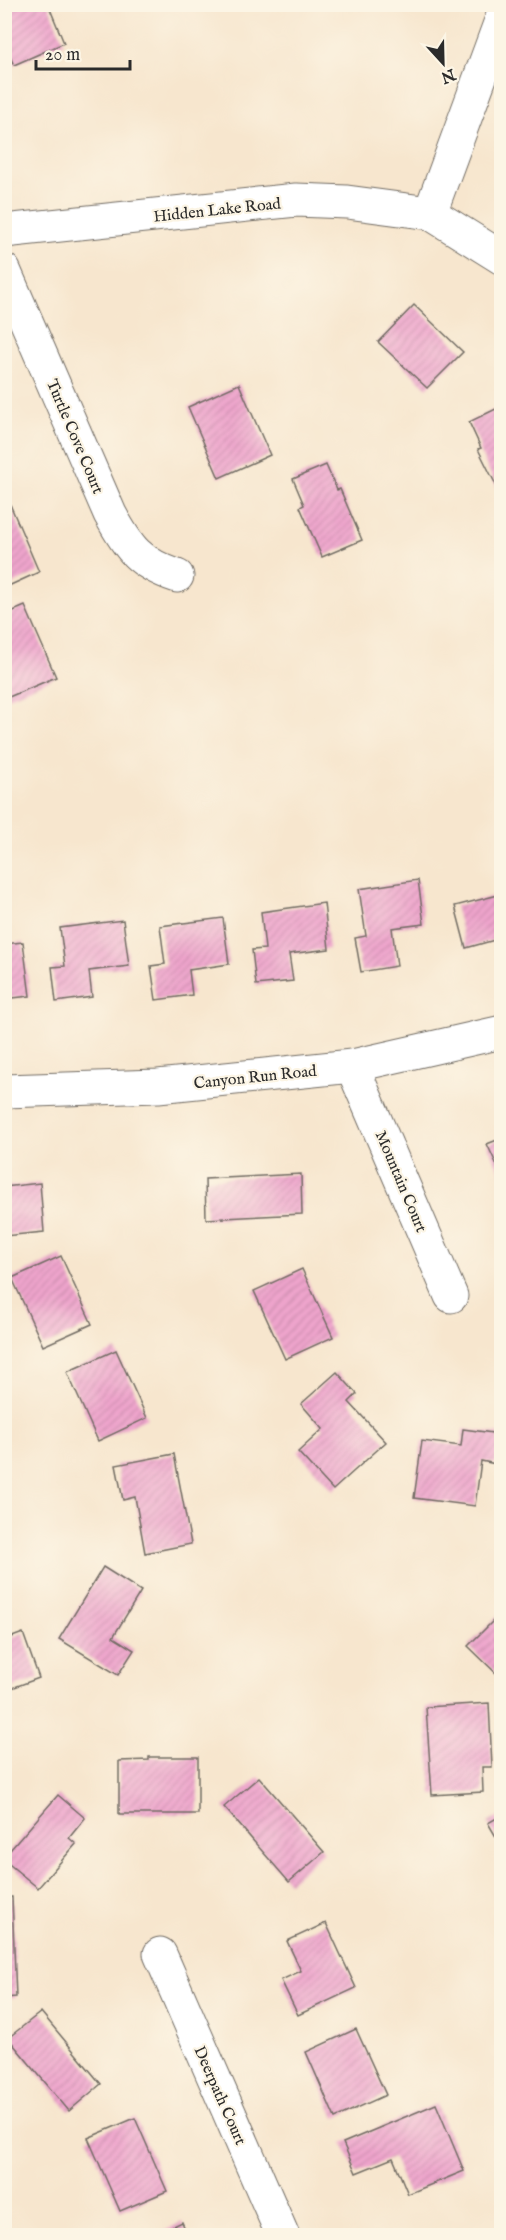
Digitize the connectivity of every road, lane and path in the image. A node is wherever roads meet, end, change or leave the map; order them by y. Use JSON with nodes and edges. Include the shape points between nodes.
{"nodes":[{"id":1,"x":501,"y":18,"type":"edge"},
{"id":2,"x":430,"y":213,"type":"junction"},
{"id":3,"x":4,"y":231,"type":"edge"},
{"id":4,"x":501,"y":258,"type":"edge"},
{"id":5,"x":4,"y":270,"type":"edge"},
{"id":6,"x":177,"y":576,"type":"dead end"},
{"id":7,"x":501,"y":1032,"type":"edge"},
{"id":8,"x":352,"y":1066,"type":"junction"},
{"id":9,"x":4,"y":1091,"type":"edge"},
{"id":10,"x":451,"y":1296,"type":"dead end"},
{"id":11,"x":160,"y":1954,"type":"dead end"},
{"id":12,"x":283,"y":2235,"type":"edge"}],
"edges":[{"from":1,"to":2,"type":"street"},
{"from":2,"to":3,"type":"street","name":"Hidden Lake Road","via":[[296,200]]},
{"from":2,"to":4,"type":"street"},
{"from":5,"to":6,"type":"street","name":"Turtle Cove Court","via":[[122,536],[138,556]]},
{"from":7,"to":8,"type":"street","name":"Canyon Run Road"},
{"from":8,"to":9,"type":"street","name":"Canyon Run Road","via":[[158,1086]]},
{"from":8,"to":10,"type":"street","name":"Mountain Court"},
{"from":11,"to":12,"type":"street","name":"Deerpath Court"}]}
